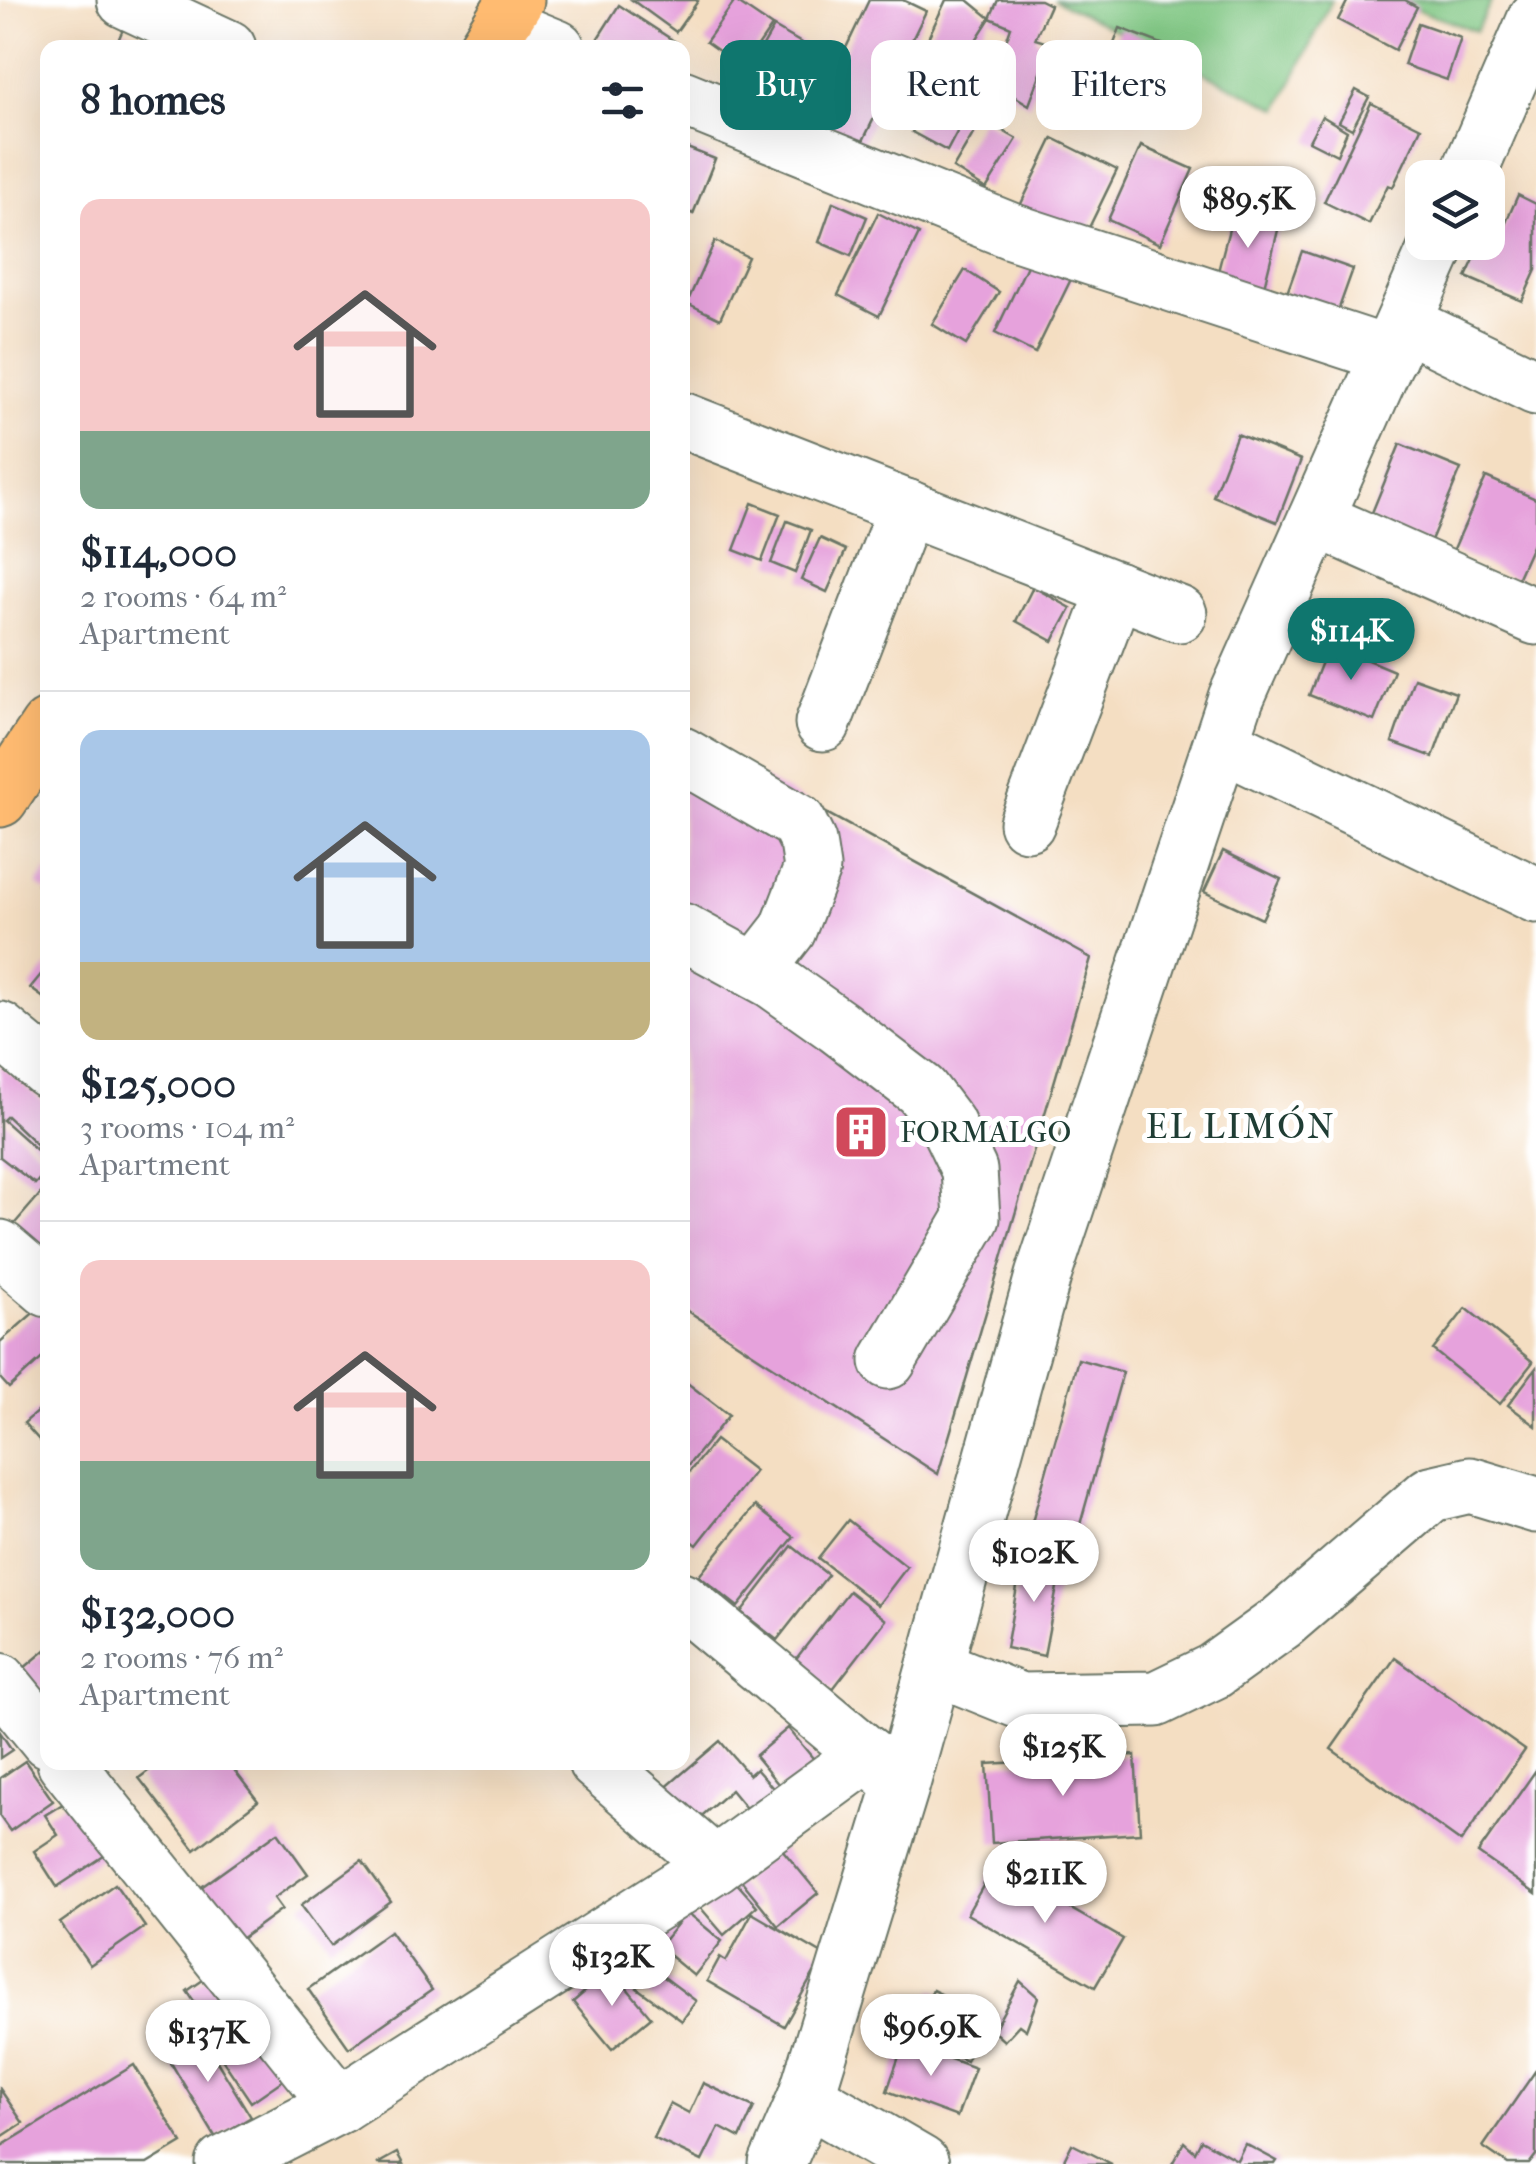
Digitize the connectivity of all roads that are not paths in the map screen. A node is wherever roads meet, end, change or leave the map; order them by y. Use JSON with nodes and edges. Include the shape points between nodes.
{"nodes":[{"id":1,"x":125,"y":0,"type":"edge"},
{"id":2,"x":1536,"y":18,"type":"edge"},
{"id":3,"x":501,"y":24,"type":"edge"},
{"id":4,"x":211,"y":40,"type":"edge"},
{"id":5,"x":538,"y":40,"type":"edge"},
{"id":6,"x":690,"y":101,"type":"edge"},
{"id":7,"x":1475,"y":160,"type":"edge"},
{"id":8,"x":1431,"y":260,"type":"edge"},
{"id":9,"x":1397,"y":339,"type":"junction"},
{"id":10,"x":1536,"y":387,"type":"edge"},
{"id":11,"x":690,"y":423,"type":"edge"},
{"id":12,"x":906,"y":507,"type":"junction"},
{"id":13,"x":1316,"y":519,"type":"junction"},
{"id":14,"x":1116,"y":589,"type":"junction"},
{"id":15,"x":1179,"y":614,"type":"dead end"},
{"id":16,"x":1536,"y":618,"type":"edge"},
{"id":17,"x":823,"y":723,"type":"dead end"},
{"id":18,"x":40,"y":739,"type":"edge"},
{"id":19,"x":1221,"y":743,"type":"junction"},
{"id":20,"x":690,"y":761,"type":"edge"},
{"id":21,"x":0,"y":799,"type":"edge"},
{"id":22,"x":1027,"y":823,"type":"dead end"},
{"id":23,"x":1536,"y":895,"type":"edge"},
{"id":24,"x":690,"y":935,"type":"edge"},
{"id":25,"x":756,"y":971,"type":"junction"},
{"id":26,"x":0,"y":1030,"type":"edge"},
{"id":27,"x":40,"y":1063,"type":"edge"},
{"id":28,"x":0,"y":1248,"type":"edge"},
{"id":29,"x":40,"y":1282,"type":"edge"},
{"id":30,"x":888,"y":1361,"type":"dead end"},
{"id":31,"x":1536,"y":1505,"type":"edge"},
{"id":32,"x":690,"y":1607,"type":"edge"},
{"id":33,"x":936,"y":1667,"type":"junction"},
{"id":34,"x":0,"y":1681,"type":"edge"},
{"id":35,"x":40,"y":1730,"type":"edge"},
{"id":36,"x":884,"y":1769,"type":"junction"},
{"id":37,"x":72,"y":1770,"type":"edge"},
{"id":38,"x":605,"y":1770,"type":"edge"},
{"id":39,"x":715,"y":1865,"type":"junction"},
{"id":40,"x":806,"y":2097,"type":"junction"},
{"id":41,"x":339,"y":2104,"type":"junction"},
{"id":42,"x":224,"y":2164,"type":"edge"},
{"id":43,"x":778,"y":2164,"type":"edge"},
{"id":44,"x":921,"y":2164,"type":"edge"}],
"edges":[{"from":1,"to":4,"type":"street"},
{"from":2,"to":7,"type":"street"},
{"from":3,"to":5,"type":"street"},
{"from":6,"to":9,"type":"street","via":[[1011,230]]},
{"from":8,"to":9,"type":"street"},
{"from":9,"to":10,"type":"street"},
{"from":9,"to":13,"type":"street"},
{"from":11,"to":12,"type":"street"},
{"from":12,"to":14,"type":"street"},
{"from":12,"to":17,"type":"street"},
{"from":13,"to":16,"type":"street"},
{"from":13,"to":19,"type":"street"},
{"from":14,"to":15,"type":"street"},
{"from":14,"to":22,"type":"street"},
{"from":18,"to":21,"type":"main road"},
{"from":19,"to":23,"type":"street"},
{"from":19,"to":33,"type":"street","via":[[1042,1276]]},
{"from":20,"to":25,"type":"street","via":[[798,822],[808,842],[812,868],[788,930]]},
{"from":24,"to":25,"type":"street"},
{"from":25,"to":30,"type":"street","via":[[921,1090],[969,1170],[972,1218]]},
{"from":26,"to":27,"type":"street"},
{"from":28,"to":29,"type":"street"},
{"from":31,"to":33,"type":"street","via":[[1470,1485],[1432,1494],[1282,1622],[1214,1671],[1156,1698],[1020,1700]]},
{"from":32,"to":36,"type":"street"},
{"from":33,"to":36,"type":"street"},
{"from":34,"to":35,"type":"street"},
{"from":36,"to":39,"type":"street"},
{"from":36,"to":40,"type":"street"},
{"from":37,"to":41,"type":"street"},
{"from":38,"to":39,"type":"street"},
{"from":39,"to":41,"type":"street"},
{"from":40,"to":43,"type":"street"},
{"from":40,"to":44,"type":"street"},
{"from":41,"to":42,"type":"street"}]}
